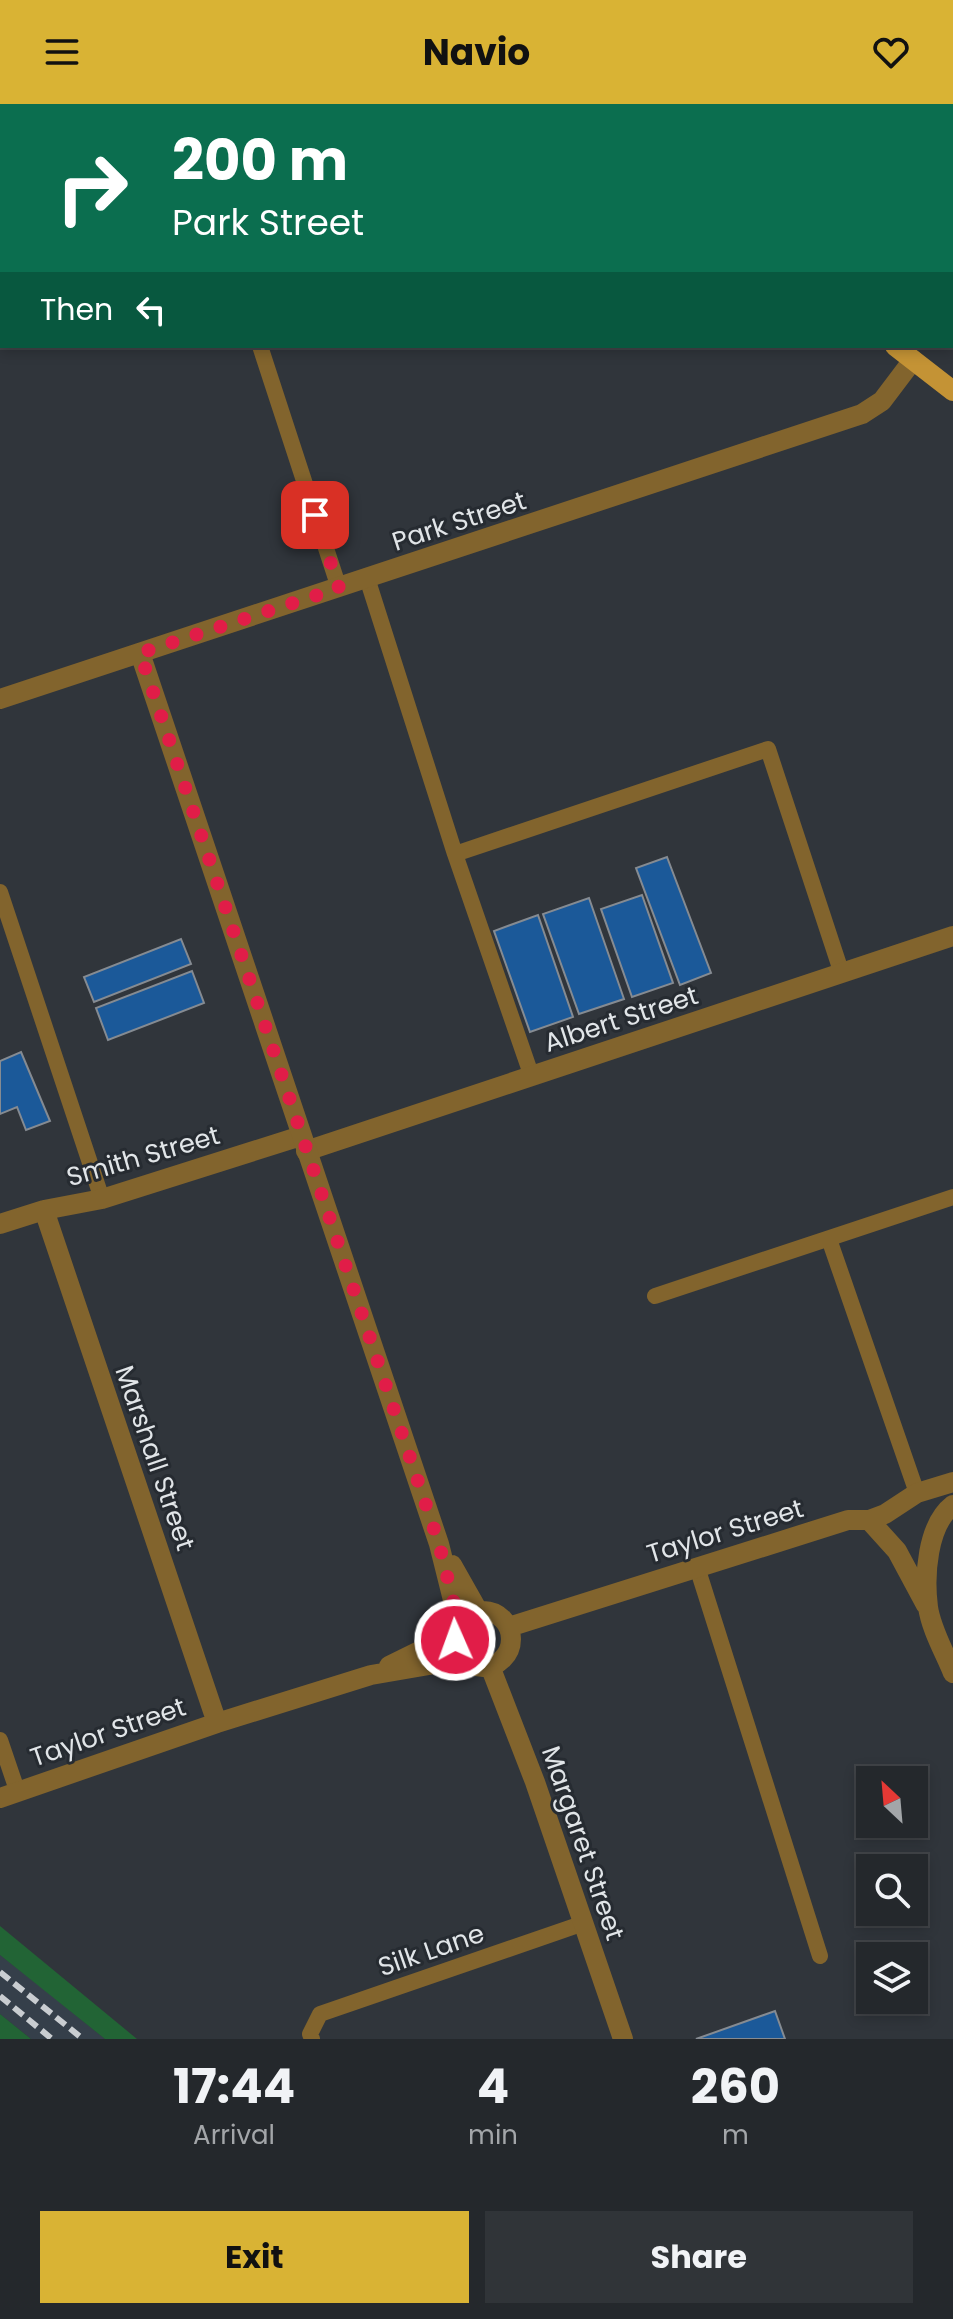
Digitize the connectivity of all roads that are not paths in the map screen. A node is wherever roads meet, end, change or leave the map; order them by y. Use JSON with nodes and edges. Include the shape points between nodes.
{"nodes":[{"id":1,"x":261,"y":348,"type":"edge"},
{"id":2,"x":898,"y":348,"type":"edge"},
{"id":3,"x":913,"y":360,"type":"junction"},
{"id":4,"x":951,"y":385,"type":"edge"},
{"id":5,"x":367,"y":578,"type":"junction"},
{"id":6,"x":339,"y":588,"type":"junction"},
{"id":7,"x":140,"y":653,"type":"junction"},
{"id":8,"x":0,"y":699,"type":"edge"},
{"id":9,"x":455,"y":854,"type":"junction"},
{"id":10,"x":0,"y":892,"type":"edge"},
{"id":11,"x":953,"y":936,"type":"edge"},
{"id":12,"x":842,"y":974,"type":"junction"},
{"id":13,"x":532,"y":1077,"type":"junction"},
{"id":14,"x":304,"y":1144,"type":"junction"},
{"id":15,"x":953,"y":1197,"type":"edge"},
{"id":16,"x":102,"y":1199,"type":"junction"},
{"id":17,"x":44,"y":1210,"type":"junction"},
{"id":18,"x":0,"y":1224,"type":"edge"},
{"id":19,"x":829,"y":1239,"type":"junction"},
{"id":20,"x":655,"y":1296,"type":"dead end"},
{"id":21,"x":953,"y":1482,"type":"edge"},
{"id":22,"x":917,"y":1493,"type":"junction"},
{"id":23,"x":953,"y":1505,"type":"edge"},
{"id":24,"x":869,"y":1520,"type":"junction"},
{"id":25,"x":439,"y":1544,"type":"junction"},
{"id":26,"x":697,"y":1567,"type":"junction"},
{"id":27,"x":928,"y":1609,"type":"junction"},
{"id":28,"x":478,"y":1611,"type":"junction"},
{"id":29,"x":509,"y":1627,"type":"junction"},
{"id":30,"x":457,"y":1628,"type":"junction"},
{"id":31,"x":464,"y":1659,"type":"junction"},
{"id":32,"x":490,"y":1666,"type":"junction"},
{"id":33,"x":953,"y":1673,"type":"edge"},
{"id":34,"x":371,"y":1675,"type":"junction"},
{"id":35,"x":217,"y":1723,"type":"junction"},
{"id":36,"x":0,"y":1740,"type":"edge"},
{"id":37,"x":9,"y":1794,"type":"edge"},
{"id":38,"x":584,"y":1923,"type":"junction"},
{"id":39,"x":820,"y":1956,"type":"dead end"},
{"id":40,"x":312,"y":2039,"type":"edge"},
{"id":41,"x":623,"y":2039,"type":"edge"}],
"edges":[{"from":1,"to":6,"type":"lane"},
{"from":2,"to":3,"type":"main road"},
{"from":3,"to":4,"type":"main road"},
{"from":3,"to":5,"type":"street","name":"Park Street","via":[[882,401],[862,414]]},
{"from":5,"to":6,"type":"street","name":"Park Street"},
{"from":5,"to":9,"type":"lane"},
{"from":6,"to":7,"type":"street","name":"Park Street"},
{"from":7,"to":8,"type":"street","name":"Park Street"},
{"from":7,"to":14,"type":"street"},
{"from":9,"to":12,"type":"lane","via":[[768,749]]},
{"from":9,"to":13,"type":"lane"},
{"from":10,"to":16,"type":"lane"},
{"from":11,"to":12,"type":"street","name":"Albert Street"},
{"from":12,"to":13,"type":"street","name":"Albert Street"},
{"from":13,"to":14,"type":"street","name":"Albert Street"},
{"from":14,"to":16,"type":"street","name":"Smith Street"},
{"from":14,"to":25,"type":"street"},
{"from":15,"to":19,"type":"lane"},
{"from":16,"to":17,"type":"street","name":"Smith Street"},
{"from":17,"to":18,"type":"street","name":"Smith Street"},
{"from":17,"to":35,"type":"street","name":"Marshall Street"},
{"from":19,"to":20,"type":"lane"},
{"from":19,"to":22,"type":"lane"},
{"from":21,"to":22,"type":"street","name":"Taylor Street"},
{"from":22,"to":24,"type":"street","name":"Taylor Street"},
{"from":23,"to":27,"type":"street","via":[[934,1530]]},
{"from":24,"to":26,"type":"street","name":"Taylor Street","via":[[848,1520]]},
{"from":24,"to":27,"type":"street","via":[[897,1551]]},
{"from":25,"to":28,"type":"street"},
{"from":25,"to":30,"type":"street"},
{"from":26,"to":29,"type":"street","name":"Taylor Street"},
{"from":26,"to":39,"type":"lane"},
{"from":27,"to":33,"type":"street"},
{"from":28,"to":29,"type":"street","via":[[496,1614]]},
{"from":28,"to":30,"type":"street"},
{"from":29,"to":32,"type":"street","via":[[510,1647]]},
{"from":30,"to":31,"type":"street","via":[[456,1647]]},
{"from":30,"to":34,"type":"street","name":"Taylor Street"},
{"from":31,"to":32,"type":"street","via":[[476,1667]]},
{"from":31,"to":34,"type":"street","name":"Taylor Street"},
{"from":32,"to":38,"type":"street","name":"Margaret Street"},
{"from":34,"to":35,"type":"street","name":"Taylor Street"},
{"from":35,"to":37,"type":"street","name":"Taylor Street"},
{"from":36,"to":37,"type":"lane"},
{"from":38,"to":40,"type":"lane","name":"Silk Lane","via":[[320,2014]]},
{"from":38,"to":41,"type":"street","name":"Margaret Street"}]}
